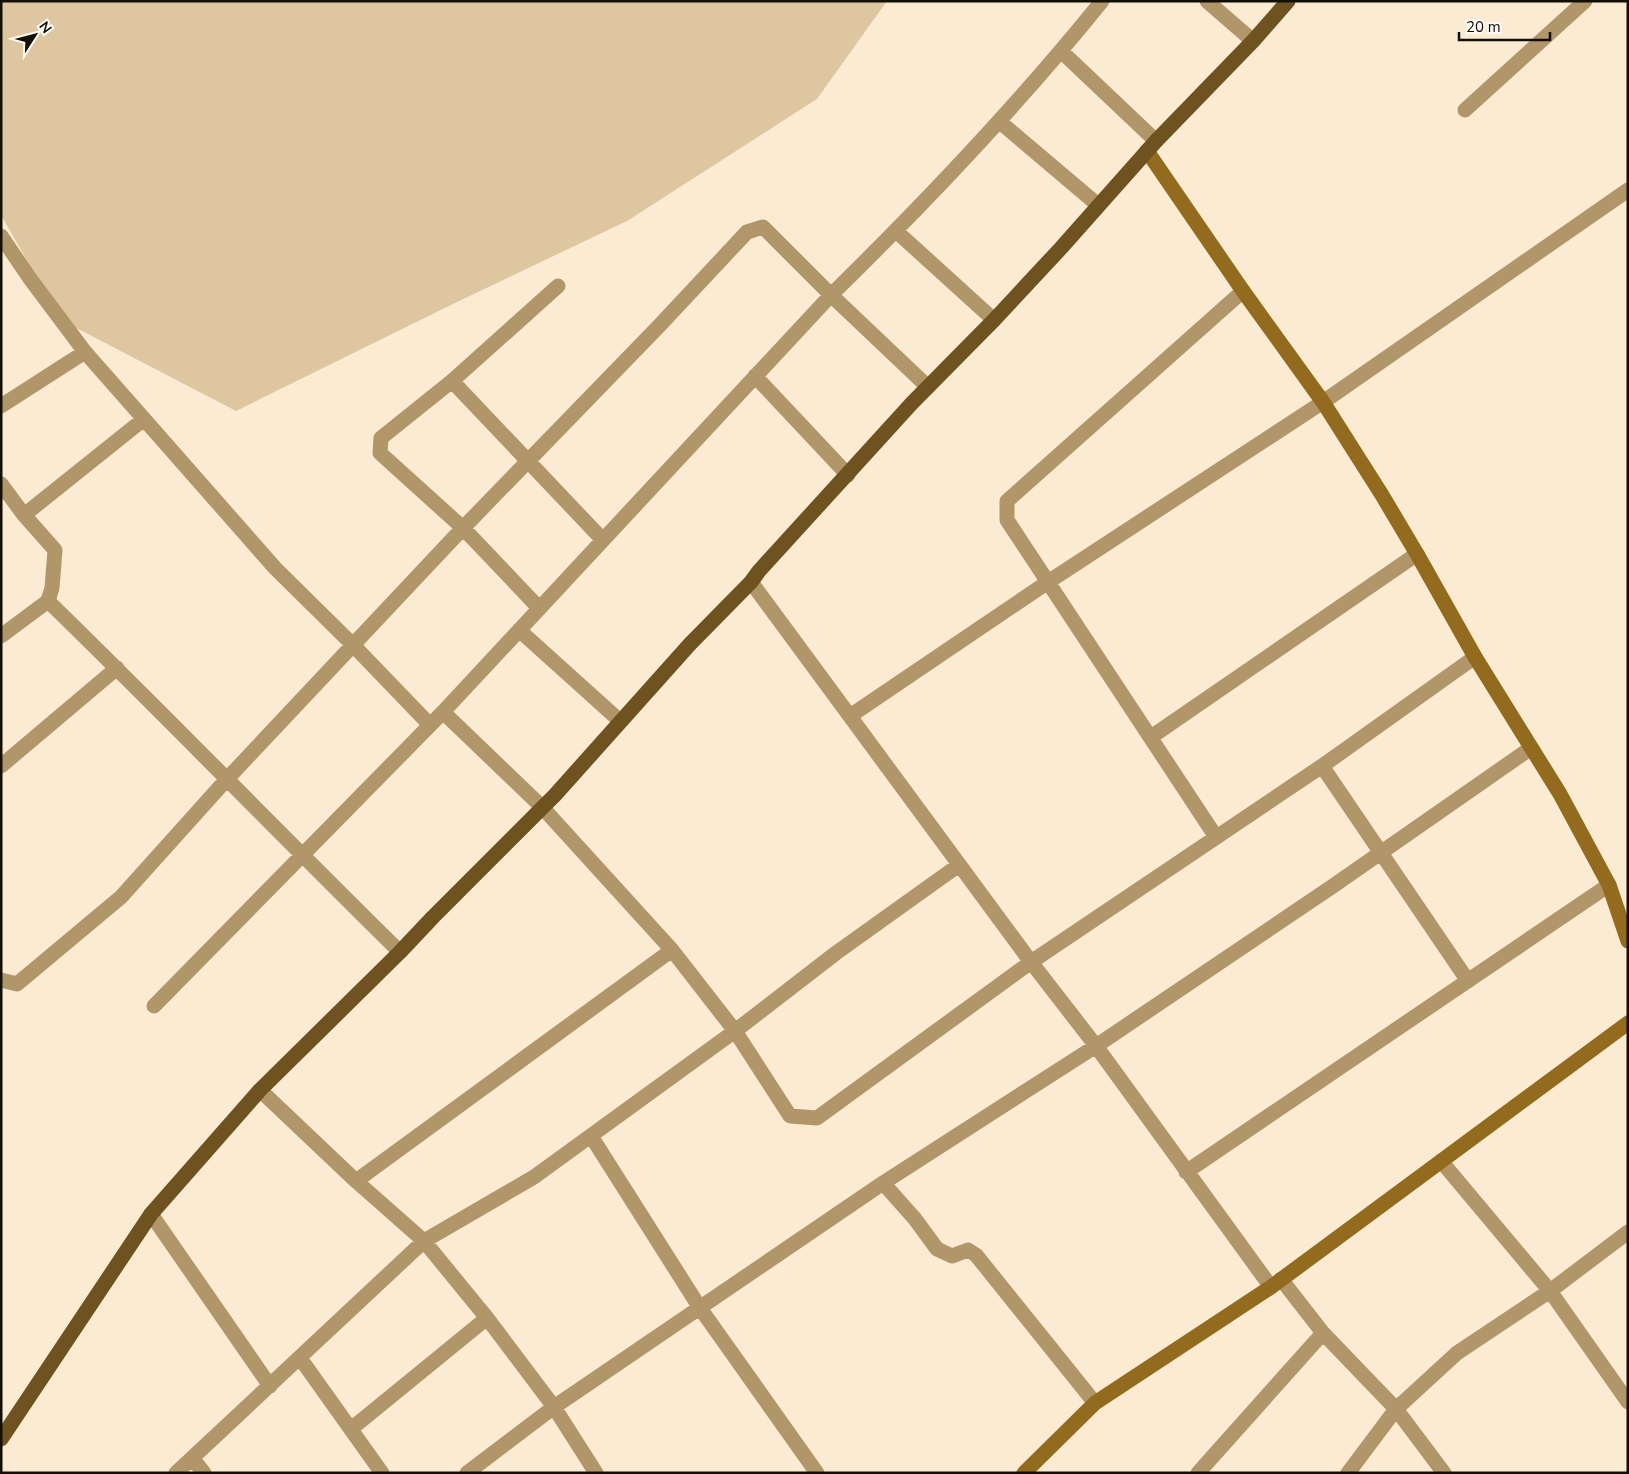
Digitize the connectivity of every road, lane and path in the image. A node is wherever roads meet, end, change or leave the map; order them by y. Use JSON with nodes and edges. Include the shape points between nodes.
{"nodes":[{"id":1,"x":1102,"y":1,"type":"edge"},
{"id":2,"x":1207,"y":1,"type":"edge"},
{"id":3,"x":1288,"y":1,"type":"edge"},
{"id":4,"x":1585,"y":1,"type":"edge"},
{"id":5,"x":1253,"y":41,"type":"junction"},
{"id":6,"x":1062,"y":51,"type":"junction"},
{"id":7,"x":1465,"y":110,"type":"dead end"},
{"id":8,"x":1000,"y":122,"type":"junction"},
{"id":9,"x":1151,"y":146,"type":"junction"},
{"id":10,"x":1628,"y":190,"type":"edge"},
{"id":11,"x":1098,"y":205,"type":"junction"},
{"id":12,"x":896,"y":231,"type":"junction"},
{"id":13,"x":1,"y":236,"type":"edge"},
{"id":14,"x":558,"y":286,"type":"dead end"},
{"id":15,"x":1242,"y":291,"type":"junction"},
{"id":16,"x":831,"y":295,"type":"junction"},
{"id":17,"x":994,"y":320,"type":"junction"},
{"id":18,"x":85,"y":352,"type":"junction"},
{"id":19,"x":755,"y":376,"type":"junction"},
{"id":20,"x":452,"y":381,"type":"junction"},
{"id":21,"x":928,"y":386,"type":"junction"},
{"id":22,"x":1323,"y":402,"type":"junction"},
{"id":23,"x":1,"y":406,"type":"edge"},
{"id":24,"x":144,"y":419,"type":"junction"},
{"id":25,"x":528,"y":461,"type":"junction"},
{"id":26,"x":848,"y":475,"type":"junction"},
{"id":27,"x":1,"y":484,"type":"edge"},
{"id":28,"x":24,"y":515,"type":"junction"},
{"id":29,"x":463,"y":528,"type":"junction"},
{"id":30,"x":602,"y":539,"type":"junction"},
{"id":31,"x":1417,"y":554,"type":"junction"},
{"id":32,"x":751,"y":582,"type":"junction"},
{"id":33,"x":1048,"y":582,"type":"junction"},
{"id":34,"x":48,"y":601,"type":"junction"},
{"id":35,"x":539,"y":608,"type":"junction"},
{"id":36,"x":518,"y":630,"type":"junction"},
{"id":37,"x":1,"y":636,"type":"edge"},
{"id":38,"x":353,"y":645,"type":"junction"},
{"id":39,"x":1475,"y":657,"type":"junction"},
{"id":40,"x":117,"y":668,"type":"junction"},
{"id":41,"x":443,"y":712,"type":"junction"},
{"id":42,"x":850,"y":716,"type":"junction"},
{"id":43,"x":620,"y":721,"type":"junction"},
{"id":44,"x":430,"y":725,"type":"junction"},
{"id":45,"x":1150,"y":737,"type":"junction"},
{"id":46,"x":1530,"y":748,"type":"junction"},
{"id":47,"x":1,"y":766,"type":"edge"},
{"id":48,"x":1322,"y":766,"type":"junction"},
{"id":49,"x":227,"y":779,"type":"junction"},
{"id":50,"x":542,"y":807,"type":"junction"},
{"id":51,"x":1216,"y":837,"type":"junction"},
{"id":52,"x":1380,"y":853,"type":"junction"},
{"id":53,"x":302,"y":856,"type":"junction"},
{"id":54,"x":959,"y":865,"type":"junction"},
{"id":55,"x":1610,"y":886,"type":"junction"},
{"id":56,"x":1628,"y":941,"type":"edge"},
{"id":57,"x":672,"y":950,"type":"junction"},
{"id":58,"x":400,"y":952,"type":"junction"},
{"id":59,"x":1031,"y":962,"type":"junction"},
{"id":60,"x":1,"y":980,"type":"edge"},
{"id":61,"x":1468,"y":981,"type":"junction"},
{"id":62,"x":154,"y":1006,"type":"dead end"},
{"id":63,"x":1628,"y":1023,"type":"edge"},
{"id":64,"x":735,"y":1031,"type":"junction"},
{"id":65,"x":1096,"y":1046,"type":"junction"},
{"id":66,"x":260,"y":1090,"type":"junction"},
{"id":67,"x":591,"y":1136,"type":"junction"},
{"id":68,"x":1441,"y":1162,"type":"junction"},
{"id":69,"x":1186,"y":1172,"type":"junction"},
{"id":70,"x":356,"y":1180,"type":"junction"},
{"id":71,"x":883,"y":1183,"type":"junction"},
{"id":72,"x":151,"y":1214,"type":"junction"},
{"id":73,"x":1628,"y":1232,"type":"edge"},
{"id":74,"x":424,"y":1242,"type":"junction"},
{"id":75,"x":1276,"y":1283,"type":"junction"},
{"id":76,"x":1550,"y":1291,"type":"junction"},
{"id":77,"x":700,"y":1308,"type":"junction"},
{"id":78,"x":487,"y":1318,"type":"junction"},
{"id":79,"x":1324,"y":1333,"type":"junction"},
{"id":80,"x":300,"y":1358,"type":"junction"},
{"id":81,"x":270,"y":1386,"type":"junction"},
{"id":82,"x":1628,"y":1402,"type":"edge"},
{"id":83,"x":1095,"y":1403,"type":"junction"},
{"id":84,"x":554,"y":1407,"type":"junction"},
{"id":85,"x":1396,"y":1408,"type":"junction"},
{"id":86,"x":351,"y":1430,"type":"junction"},
{"id":87,"x":1,"y":1439,"type":"edge"},
{"id":88,"x":192,"y":1458,"type":"junction"},
{"id":89,"x":176,"y":1473,"type":"edge"},
{"id":90,"x":204,"y":1473,"type":"edge"},
{"id":91,"x":382,"y":1473,"type":"edge"},
{"id":92,"x":467,"y":1473,"type":"edge"},
{"id":93,"x":596,"y":1473,"type":"edge"},
{"id":94,"x":817,"y":1473,"type":"edge"},
{"id":95,"x":1024,"y":1473,"type":"edge"},
{"id":96,"x":1198,"y":1473,"type":"edge"},
{"id":97,"x":1348,"y":1473,"type":"edge"},
{"id":98,"x":1444,"y":1473,"type":"edge"}],
"edges":[{"from":1,"to":6,"type":"street"},
{"from":2,"to":5,"type":"street"},
{"from":3,"to":5,"type":"main road"},
{"from":4,"to":7,"type":"street"},
{"from":5,"to":9,"type":"main road"},
{"from":6,"to":8,"type":"street"},
{"from":6,"to":9,"type":"street"},
{"from":8,"to":11,"type":"street"},
{"from":8,"to":12,"type":"street"},
{"from":9,"to":11,"type":"main road"},
{"from":9,"to":15,"type":"street"},
{"from":10,"to":22,"type":"street"},
{"from":11,"to":17,"type":"main road"},
{"from":12,"to":16,"type":"street"},
{"from":12,"to":17,"type":"street"},
{"from":13,"to":18,"type":"street"},
{"from":14,"to":20,"type":"street"},
{"from":15,"to":22,"type":"street"},
{"from":15,"to":33,"type":"street","via":[[1007,502],[1007,520]]},
{"from":16,"to":19,"type":"street"},
{"from":16,"to":21,"type":"street"},
{"from":16,"to":25,"type":"street","via":[[763,227],[747,232]]},
{"from":17,"to":21,"type":"main road"},
{"from":18,"to":23,"type":"street"},
{"from":18,"to":24,"type":"street"},
{"from":19,"to":26,"type":"street"},
{"from":19,"to":30,"type":"street"},
{"from":20,"to":25,"type":"street"},
{"from":20,"to":29,"type":"street","via":[[381,438],[380,453]]},
{"from":21,"to":26,"type":"main road"},
{"from":22,"to":31,"type":"street"},
{"from":22,"to":33,"type":"street"},
{"from":24,"to":28,"type":"street"},
{"from":24,"to":38,"type":"street","via":[[275,568]]},
{"from":25,"to":29,"type":"street"},
{"from":25,"to":30,"type":"street"},
{"from":26,"to":32,"type":"main road"},
{"from":27,"to":28,"type":"street"},
{"from":28,"to":34,"type":"street","via":[[55,550]]},
{"from":29,"to":35,"type":"street"},
{"from":29,"to":38,"type":"street"},
{"from":30,"to":35,"type":"street"},
{"from":31,"to":39,"type":"street"},
{"from":31,"to":45,"type":"street"},
{"from":32,"to":42,"type":"street"},
{"from":32,"to":43,"type":"main road"},
{"from":33,"to":42,"type":"street"},
{"from":33,"to":45,"type":"street"},
{"from":34,"to":37,"type":"street"},
{"from":34,"to":40,"type":"street"},
{"from":35,"to":36,"type":"street"},
{"from":36,"to":41,"type":"street"},
{"from":36,"to":43,"type":"street"},
{"from":38,"to":44,"type":"street"},
{"from":38,"to":49,"type":"street"},
{"from":39,"to":46,"type":"street"},
{"from":39,"to":48,"type":"street"},
{"from":40,"to":47,"type":"street"},
{"from":40,"to":49,"type":"street"},
{"from":41,"to":44,"type":"street"},
{"from":41,"to":50,"type":"street"},
{"from":42,"to":54,"type":"street"},
{"from":43,"to":50,"type":"main road"},
{"from":44,"to":53,"type":"street"},
{"from":45,"to":51,"type":"street"},
{"from":46,"to":52,"type":"street"},
{"from":46,"to":55,"type":"street","via":[[1560,794]]},
{"from":48,"to":51,"type":"street"},
{"from":48,"to":52,"type":"street"},
{"from":49,"to":53,"type":"street"},
{"from":49,"to":60,"type":"street","via":[[121,897],[17,984]]},
{"from":50,"to":57,"type":"street"},
{"from":50,"to":58,"type":"main road"},
{"from":51,"to":59,"type":"street"},
{"from":52,"to":61,"type":"street"},
{"from":52,"to":65,"type":"street"},
{"from":53,"to":58,"type":"street"},
{"from":53,"to":62,"type":"street"},
{"from":54,"to":59,"type":"street"},
{"from":54,"to":64,"type":"street","via":[[836,953]]},
{"from":55,"to":56,"type":"street"},
{"from":55,"to":61,"type":"street"},
{"from":57,"to":64,"type":"street"},
{"from":57,"to":70,"type":"street"},
{"from":58,"to":66,"type":"main road"},
{"from":59,"to":64,"type":"street","via":[[817,1118],[790,1116]]},
{"from":59,"to":65,"type":"street"},
{"from":61,"to":69,"type":"street"},
{"from":63,"to":68,"type":"street"},
{"from":64,"to":67,"type":"street"},
{"from":65,"to":69,"type":"street"},
{"from":65,"to":71,"type":"street"},
{"from":66,"to":70,"type":"street"},
{"from":66,"to":72,"type":"main road"},
{"from":67,"to":74,"type":"street","via":[[534,1177]]},
{"from":67,"to":77,"type":"street"},
{"from":68,"to":75,"type":"street"},
{"from":68,"to":76,"type":"street"},
{"from":69,"to":75,"type":"street"},
{"from":70,"to":74,"type":"street"},
{"from":71,"to":77,"type":"street"},
{"from":71,"to":83,"type":"street","via":[[937,1249],[952,1256],[968,1250],[976,1254]]},
{"from":72,"to":81,"type":"street"},
{"from":72,"to":87,"type":"main road"},
{"from":73,"to":76,"type":"street"},
{"from":74,"to":78,"type":"street"},
{"from":74,"to":80,"type":"street"},
{"from":75,"to":79,"type":"street"},
{"from":75,"to":83,"type":"street"},
{"from":76,"to":82,"type":"street"},
{"from":76,"to":85,"type":"street","via":[[1457,1353]]},
{"from":77,"to":84,"type":"street"},
{"from":77,"to":94,"type":"street"},
{"from":78,"to":84,"type":"street"},
{"from":78,"to":86,"type":"street"},
{"from":79,"to":85,"type":"street"},
{"from":79,"to":96,"type":"street"},
{"from":80,"to":81,"type":"street"},
{"from":80,"to":86,"type":"street"},
{"from":81,"to":88,"type":"street"},
{"from":83,"to":95,"type":"street"},
{"from":84,"to":92,"type":"street"},
{"from":84,"to":93,"type":"street"},
{"from":85,"to":97,"type":"street"},
{"from":85,"to":98,"type":"street"},
{"from":86,"to":91,"type":"street"},
{"from":88,"to":89,"type":"street"},
{"from":88,"to":90,"type":"street"}]}
